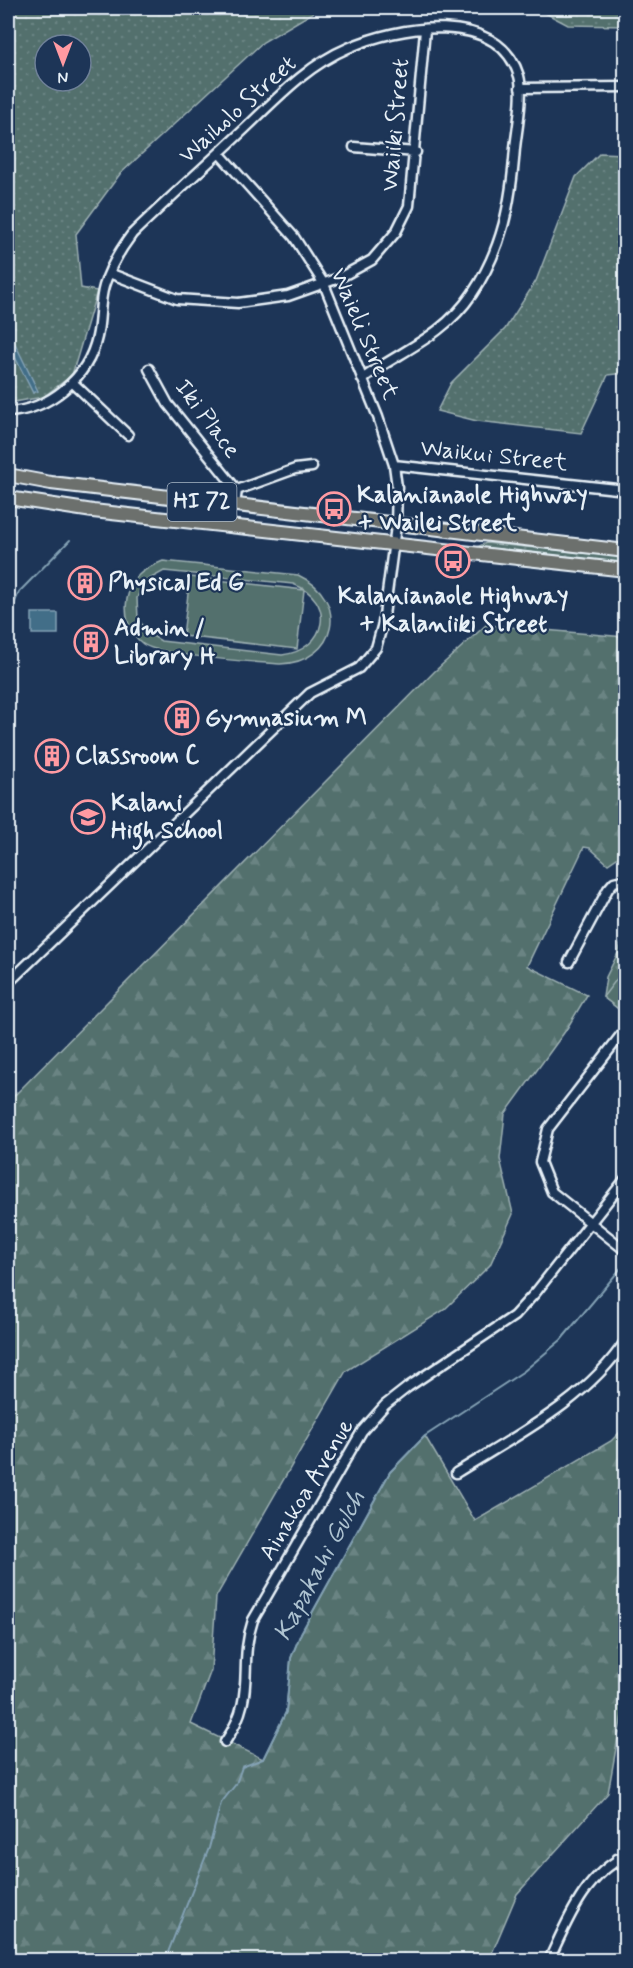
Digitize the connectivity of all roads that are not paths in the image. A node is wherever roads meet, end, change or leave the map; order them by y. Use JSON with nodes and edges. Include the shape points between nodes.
{"nodes":[{"id":1,"x":425,"y":30,"type":"junction"},
{"id":2,"x":626,"y":87,"type":"edge"},
{"id":3,"x":520,"y":88,"type":"junction"},
{"id":4,"x":354,"y":147,"type":"dead end"},
{"id":5,"x":416,"y":152,"type":"junction"},
{"id":6,"x":219,"y":153,"type":"junction"},
{"id":7,"x":109,"y":273,"type":"junction"},
{"id":8,"x":324,"y":284,"type":"junction"},
{"id":9,"x":149,"y":369,"type":"dead end"},
{"id":10,"x":362,"y":379,"type":"junction"},
{"id":11,"x":72,"y":382,"type":"junction"},
{"id":12,"x":8,"y":412,"type":"edge"},
{"id":13,"x":128,"y":435,"type":"dead end"},
{"id":14,"x":394,"y":465,"type":"junction"},
{"id":15,"x":312,"y":466,"type":"dead end"},
{"id":16,"x":8,"y":475,"type":"edge"},
{"id":17,"x":237,"y":490,"type":"junction"},
{"id":18,"x":626,"y":490,"type":"edge"},
{"id":19,"x":8,"y":498,"type":"edge"},
{"id":20,"x":235,"y":506,"type":"junction"},
{"id":21,"x":396,"y":526,"type":"junction"},
{"id":22,"x":394,"y":545,"type":"junction"},
{"id":23,"x":626,"y":551,"type":"edge"},
{"id":24,"x":626,"y":570,"type":"edge"},
{"id":25,"x":626,"y":879,"type":"edge"},
{"id":26,"x":568,"y":962,"type":"dead end"},
{"id":27,"x":8,"y":983,"type":"edge"},
{"id":28,"x":624,"y":1031,"type":"dead end"},
{"id":29,"x":626,"y":1178,"type":"edge"},
{"id":30,"x":591,"y":1222,"type":"junction"},
{"id":31,"x":625,"y":1251,"type":"edge"},
{"id":32,"x":626,"y":1340,"type":"edge"},
{"id":33,"x":456,"y":1473,"type":"dead end"},
{"id":34,"x":225,"y":1742,"type":"dead end"},
{"id":35,"x":621,"y":1857,"type":"edge"},
{"id":36,"x":626,"y":1871,"type":"edge"},
{"id":37,"x":549,"y":1960,"type":"edge"}],
"edges":[{"from":1,"to":3,"type":"street","name":"Waiholo Street","via":[[484,34],[508,56]]},
{"from":1,"to":5,"type":"street","name":"Waiiki Street"},
{"from":1,"to":6,"type":"street","name":"Waiholo Street","via":[[375,38],[336,55],[300,77]]},
{"from":2,"to":3,"type":"street"},
{"from":3,"to":10,"type":"street","name":"Waiholo Street","via":[[508,217],[488,268],[472,295],[430,337]]},
{"from":4,"to":5,"type":"street"},
{"from":5,"to":8,"type":"street","name":"Waiiki Street","via":[[409,206],[396,232],[372,260]]},
{"from":6,"to":7,"type":"street","name":"Waiholo Street","via":[[132,234]]},
{"from":6,"to":8,"type":"street","name":"Waieli Street","via":[[294,237]]},
{"from":7,"to":8,"type":"street","name":"Waiiki Street","via":[[177,299],[204,303],[273,299]]},
{"from":7,"to":11,"type":"street","name":"Waiholo Street","via":[[97,337]]},
{"from":8,"to":10,"type":"street","name":"Waieli Street"},
{"from":9,"to":17,"type":"street","name":"Iki Place","via":[[168,404]]},
{"from":10,"to":14,"type":"street","name":"Waieli Street"},
{"from":11,"to":12,"type":"street","name":"Waiholo Street","via":[[51,400]]},
{"from":11,"to":13,"type":"street"},
{"from":14,"to":18,"type":"street","name":"Waikui Street"},
{"from":14,"to":21,"type":"street","name":"Waieli Street"},
{"from":15,"to":17,"type":"street","name":"Iki Place"},
{"from":16,"to":20,"type":"highway","number":"HI 72"},
{"from":17,"to":20,"type":"street","name":"Iki Place"},
{"from":19,"to":22,"type":"highway","number":"HI 72"},
{"from":20,"to":21,"type":"highway","number":"HI 72"},
{"from":21,"to":22,"type":"street","name":"Waieli Street"},
{"from":21,"to":23,"type":"highway","number":"HI 72"},
{"from":22,"to":24,"type":"highway","number":"HI 72"},
{"from":22,"to":27,"type":"street","name":"Waieli Street","via":[[376,648],[359,669],[310,693]]},
{"from":25,"to":26,"type":"street","via":[[614,882],[608,889]]},
{"from":28,"to":30,"type":"street","via":[[548,1129],[540,1162],[552,1192]]},
{"from":29,"to":30,"type":"street","name":"Ainakoa Avenue"},
{"from":30,"to":31,"type":"street"},
{"from":30,"to":34,"type":"street","name":"Ainakoa Avenue","via":[[514,1316],[397,1395],[356,1438],[253,1620],[245,1698],[238,1722]]},
{"from":32,"to":33,"type":"street","via":[[610,1364],[577,1396]]},
{"from":35,"to":36,"type":"street"},
{"from":35,"to":37,"type":"street","via":[[585,1888]]}]}
